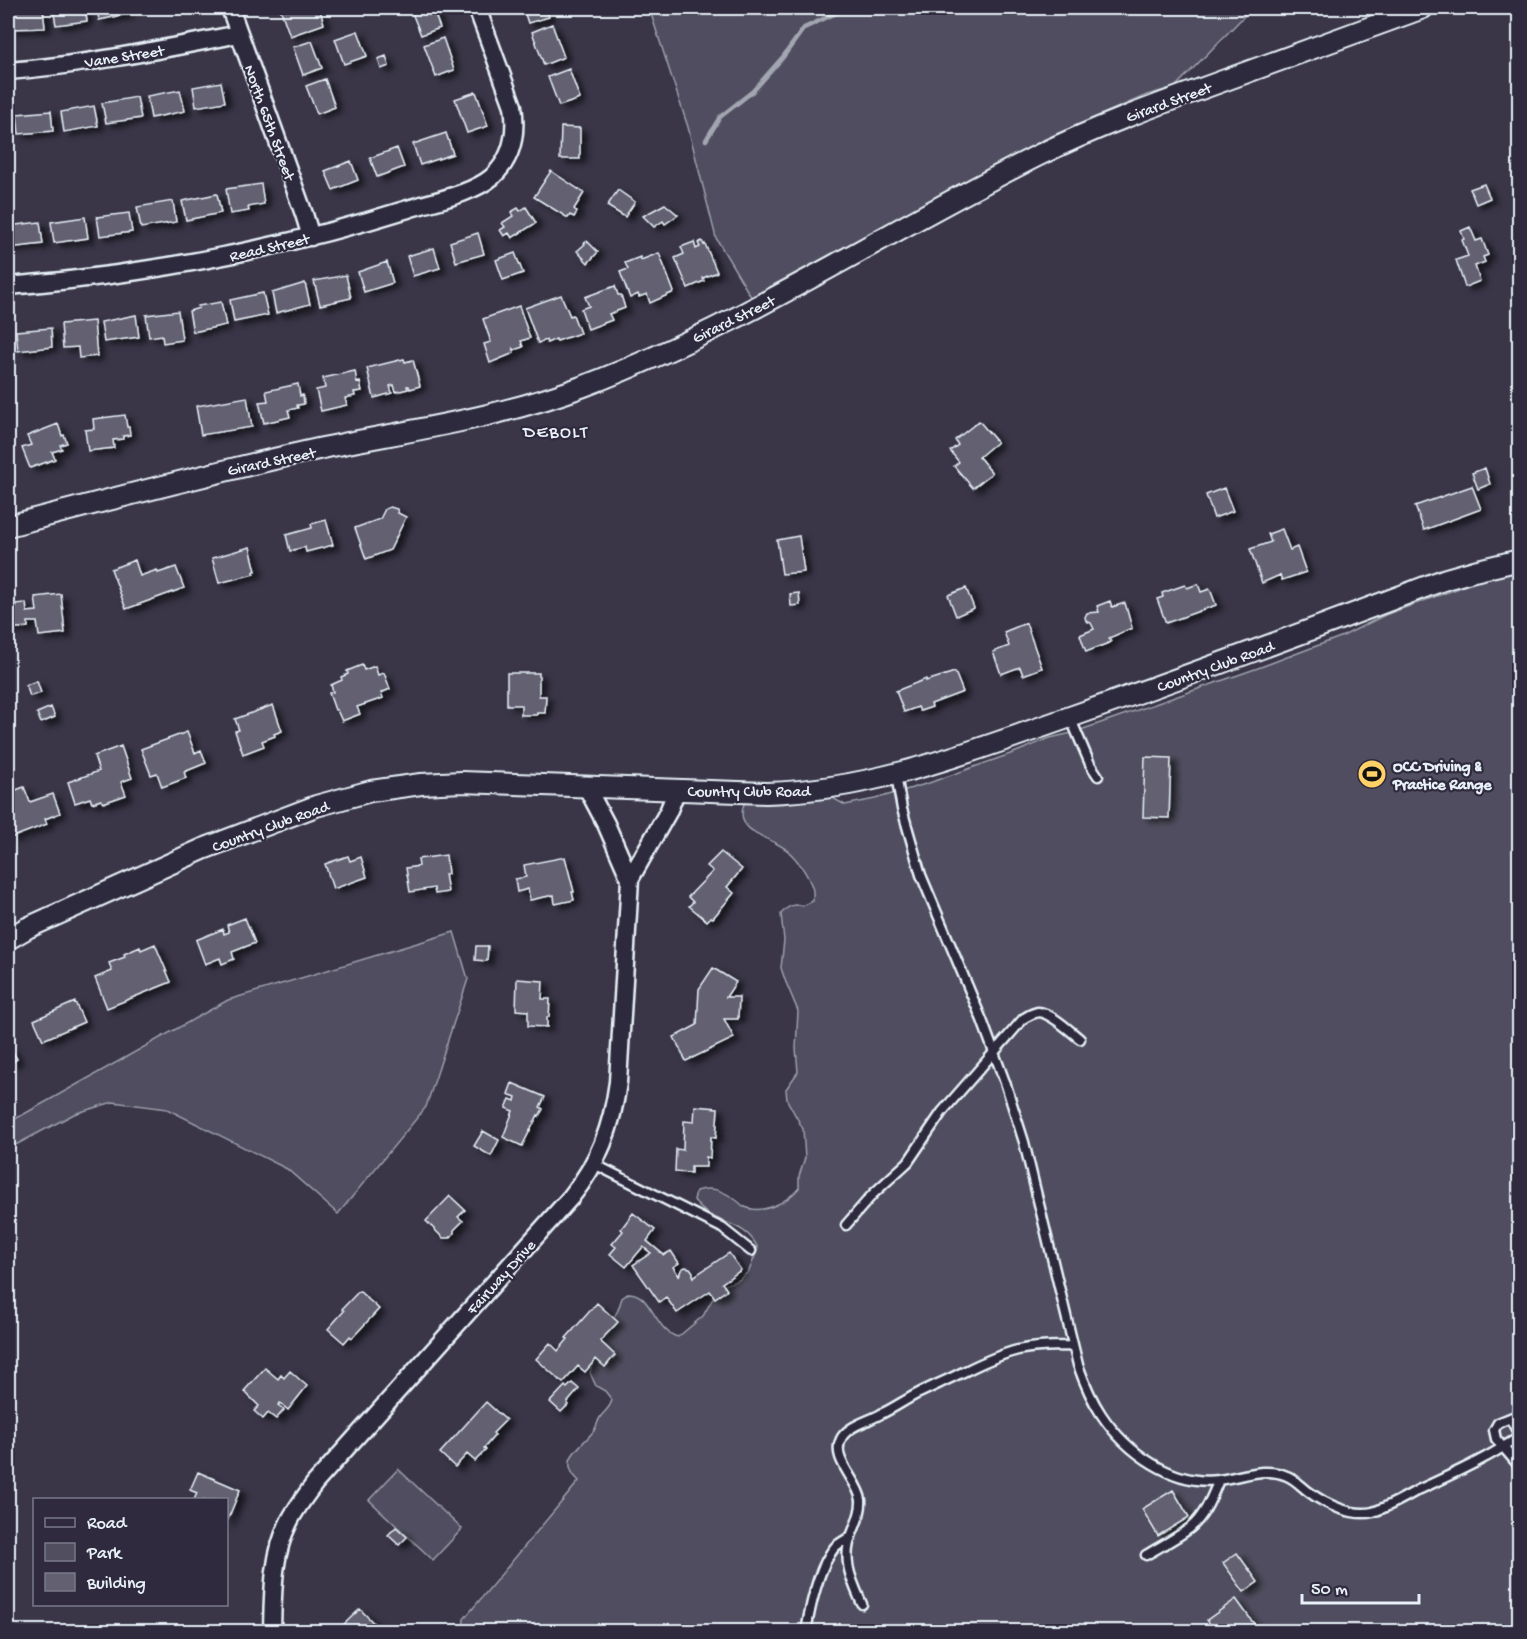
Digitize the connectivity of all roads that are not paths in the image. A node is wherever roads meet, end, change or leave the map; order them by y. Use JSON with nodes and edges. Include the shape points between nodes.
{"nodes":[{"id":1,"x":230,"y":8,"type":"edge"},
{"id":2,"x":477,"y":8,"type":"edge"},
{"id":3,"x":1423,"y":8,"type":"edge"},
{"id":4,"x":239,"y":34,"type":"junction"},
{"id":5,"x":8,"y":71,"type":"edge"},
{"id":6,"x":311,"y":237,"type":"junction"},
{"id":7,"x":8,"y":286,"type":"edge"},
{"id":8,"x":8,"y":526,"type":"edge"},
{"id":9,"x":1520,"y":560,"type":"edge"},
{"id":10,"x":1070,"y":717,"type":"junction"},
{"id":11,"x":896,"y":774,"type":"junction"},
{"id":12,"x":1098,"y":776,"type":"dead end"},
{"id":13,"x":586,"y":786,"type":"junction"},
{"id":14,"x":677,"y":790,"type":"junction"},
{"id":15,"x":630,"y":879,"type":"junction"},
{"id":16,"x":8,"y":939,"type":"edge"},
{"id":17,"x":1080,"y":1039,"type":"dead end"},
{"id":18,"x":994,"y":1053,"type":"junction"},
{"id":19,"x":594,"y":1164,"type":"junction"},
{"id":20,"x":846,"y":1225,"type":"dead end"},
{"id":21,"x":751,"y":1251,"type":"dead end"},
{"id":22,"x":1072,"y":1346,"type":"junction"},
{"id":23,"x":1520,"y":1414,"type":"edge"},
{"id":24,"x":1510,"y":1418,"type":"junction"},
{"id":25,"x":1520,"y":1437,"type":"edge"},
{"id":26,"x":1502,"y":1447,"type":"junction"},
{"id":27,"x":1520,"y":1467,"type":"edge"},
{"id":28,"x":1220,"y":1480,"type":"junction"},
{"id":29,"x":851,"y":1536,"type":"junction"},
{"id":30,"x":1146,"y":1555,"type":"dead end"},
{"id":31,"x":862,"y":1604,"type":"dead end"},
{"id":32,"x":272,"y":1632,"type":"edge"},
{"id":33,"x":806,"y":1632,"type":"edge"}],
"edges":[{"from":1,"to":4,"type":"street","name":"North 65th Street"},
{"from":2,"to":6,"type":"street","name":"Read Street","via":[[513,106],[515,134],[503,164],[481,185],[464,192]]},
{"from":3,"to":8,"type":"street","name":"Girard Street","via":[[1071,140],[762,304],[579,388],[488,416],[221,471]]},
{"from":4,"to":5,"type":"street","name":"Vane Street"},
{"from":4,"to":6,"type":"street","name":"North 65th Street"},
{"from":6,"to":7,"type":"street","name":"Read Street","via":[[117,275]]},
{"from":9,"to":10,"type":"street","name":"Country Club Road","via":[[1446,579]]},
{"from":10,"to":11,"type":"street","name":"Country Club Road"},
{"from":10,"to":12,"type":"lane"},
{"from":11,"to":14,"type":"street","name":"Country Club Road","via":[[797,792]]},
{"from":11,"to":18,"type":"lane","via":[[921,875]]},
{"from":13,"to":14,"type":"street","name":"Country Club Road"},
{"from":13,"to":15,"type":"street","name":"Fairway Drive"},
{"from":13,"to":16,"type":"street","name":"Country Club Road","via":[[462,782],[371,791],[316,806],[203,849]]},
{"from":14,"to":15,"type":"street","name":"Fairway Drive"},
{"from":15,"to":19,"type":"street","name":"Fairway Drive","via":[[615,1108]]},
{"from":17,"to":18,"type":"lane","via":[[1050,1016],[1038,1012],[1024,1018]]},
{"from":18,"to":20,"type":"lane","via":[[942,1112],[908,1162]]},
{"from":18,"to":22,"type":"lane","via":[[1024,1142]]},
{"from":19,"to":21,"type":"lane","via":[[722,1228]]},
{"from":19,"to":32,"type":"street","name":"Fairway Drive","via":[[571,1197],[315,1483],[297,1508],[284,1534],[276,1564]]},
{"from":22,"to":28,"type":"lane","via":[[1097,1407],[1138,1454],[1188,1479]]},
{"from":22,"to":29,"type":"lane","via":[[1037,1347],[1002,1355],[846,1432],[840,1442],[841,1459],[861,1498],[860,1516]]},
{"from":23,"to":24,"type":"lane"},
{"from":24,"to":25,"type":"lane"},
{"from":24,"to":26,"type":"lane","via":[[1498,1423],[1494,1430]]},
{"from":25,"to":26,"type":"lane"},
{"from":26,"to":27,"type":"lane"},
{"from":26,"to":28,"type":"lane","via":[[1372,1512],[1338,1508],[1278,1473]]},
{"from":28,"to":30,"type":"lane","via":[[1197,1521]]},
{"from":29,"to":31,"type":"lane","via":[[848,1571]]},
{"from":29,"to":33,"type":"lane","via":[[835,1547],[822,1572]]}]}
